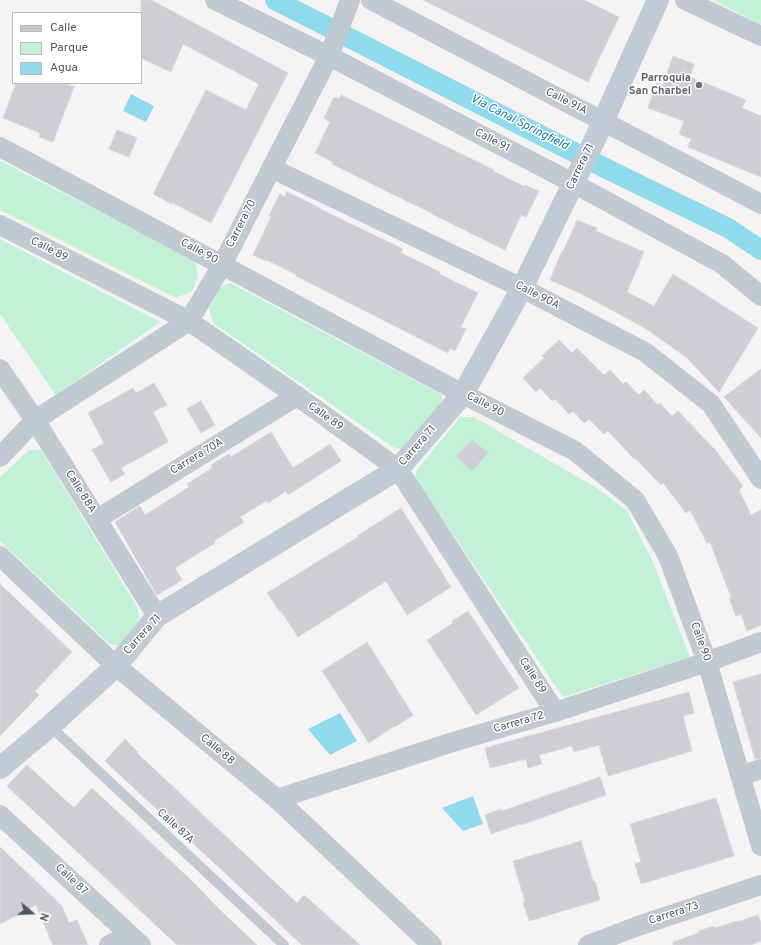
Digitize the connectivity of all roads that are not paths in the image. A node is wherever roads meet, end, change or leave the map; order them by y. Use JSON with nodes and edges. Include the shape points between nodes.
{"nodes":[{"id":1,"x":215,"y":0,"type":"edge"},
{"id":2,"x":370,"y":0,"type":"edge"},
{"id":3,"x":658,"y":0,"type":"edge"},
{"id":4,"x":685,"y":0,"type":"edge"},
{"id":5,"x":348,"y":6,"type":"edge"},
{"id":6,"x":761,"y":36,"type":"edge"},
{"id":7,"x":332,"y":48,"type":"junction"},
{"id":8,"x":599,"y":129,"type":"junction"},
{"id":9,"x":0,"y":148,"type":"edge"},
{"id":10,"x":271,"y":168,"type":"junction"},
{"id":11,"x":576,"y":176,"type":"junction"},
{"id":12,"x":761,"y":204,"type":"edge"},
{"id":13,"x":0,"y":225,"type":"edge"},
{"id":14,"x":222,"y":265,"type":"junction"},
{"id":15,"x":522,"y":288,"type":"junction"},
{"id":16,"x":761,"y":296,"type":"edge"},
{"id":17,"x":190,"y":321,"type":"junction"},
{"id":18,"x":0,"y":369,"type":"edge"},
{"id":19,"x":463,"y":394,"type":"junction"},
{"id":20,"x":297,"y":396,"type":"junction"},
{"id":21,"x":35,"y":420,"type":"junction"},
{"id":22,"x":0,"y":457,"type":"edge"},
{"id":23,"x":398,"y":469,"type":"junction"},
{"id":24,"x":761,"y":479,"type":"edge"},
{"id":25,"x":97,"y":519,"type":"junction"},
{"id":26,"x":0,"y":556,"type":"edge"},
{"id":27,"x":157,"y":616,"type":"junction"},
{"id":28,"x":761,"y":642,"type":"edge"},
{"id":29,"x":707,"y":662,"type":"junction"},
{"id":30,"x":116,"y":666,"type":"junction"},
{"id":31,"x":555,"y":712,"type":"junction"},
{"id":32,"x":50,"y":726,"type":"junction"},
{"id":33,"x":0,"y":768,"type":"edge"},
{"id":34,"x":761,"y":769,"type":"edge"},
{"id":35,"x":741,"y":776,"type":"junction"},
{"id":36,"x":277,"y":799,"type":"junction"},
{"id":37,"x":0,"y":815,"type":"edge"},
{"id":38,"x":761,"y":846,"type":"edge"},
{"id":39,"x":761,"y":885,"type":"edge"},
{"id":40,"x":136,"y":940,"type":"edge"},
{"id":41,"x":109,"y":945,"type":"edge"},
{"id":42,"x":284,"y":945,"type":"edge"},
{"id":43,"x":432,"y":945,"type":"edge"},
{"id":44,"x":588,"y":945,"type":"edge"}],
"edges":[{"from":1,"to":7,"type":"street","name":"Calle 91"},
{"from":2,"to":8,"type":"street","name":"Calle 91A"},
{"from":3,"to":8,"type":"street","name":"Carrera 71"},
{"from":4,"to":6,"type":"street"},
{"from":5,"to":7,"type":"street","name":"Carrera 70"},
{"from":7,"to":10,"type":"street","name":"Carrera 70"},
{"from":7,"to":11,"type":"street","name":"Calle 91"},
{"from":8,"to":11,"type":"street","name":"Carrera 71"},
{"from":8,"to":12,"type":"street","name":"Calle 91A"},
{"from":9,"to":14,"type":"street","name":"Calle 90"},
{"from":10,"to":14,"type":"street","name":"Carrera 70"},
{"from":10,"to":15,"type":"street","name":"Calle 90A"},
{"from":11,"to":15,"type":"street","name":"Carrera 71"},
{"from":11,"to":16,"type":"street","name":"Calle 91","via":[[722,264]]},
{"from":13,"to":17,"type":"street","name":"Calle 89"},
{"from":14,"to":17,"type":"street","name":"Carrera 70"},
{"from":14,"to":19,"type":"street","name":"Calle 90"},
{"from":15,"to":19,"type":"street","name":"Carrera 71"},
{"from":15,"to":24,"type":"street","name":"Calle 90A","via":[[645,352],[711,404]]},
{"from":17,"to":20,"type":"street","name":"Calle 89"},
{"from":17,"to":21,"type":"street","name":"Carrera 70"},
{"from":18,"to":21,"type":"street","name":"Calle 88A"},
{"from":19,"to":23,"type":"street","name":"Carrera 71"},
{"from":19,"to":29,"type":"street","name":"Calle 90","via":[[575,451],[635,500],[668,556]]},
{"from":20,"to":23,"type":"street","name":"Calle 89"},
{"from":20,"to":25,"type":"street","name":"Carrera 70A"},
{"from":21,"to":22,"type":"street","name":"Carrera 70"},
{"from":21,"to":25,"type":"street","name":"Calle 88A"},
{"from":23,"to":27,"type":"street","name":"Carrera 71"},
{"from":23,"to":31,"type":"street","name":"Calle 89"},
{"from":25,"to":27,"type":"street","name":"Calle 88A"},
{"from":26,"to":30,"type":"street","name":"Calle 88"},
{"from":27,"to":30,"type":"street","name":"Carrera 71"},
{"from":28,"to":29,"type":"street","name":"Carrera 72"},
{"from":29,"to":31,"type":"street","name":"Carrera 72"},
{"from":29,"to":35,"type":"street","name":"Calle 90"},
{"from":30,"to":32,"type":"street","name":"Carrera 71"},
{"from":30,"to":36,"type":"street","name":"Calle 88"},
{"from":31,"to":36,"type":"street","name":"Carrera 72"},
{"from":32,"to":33,"type":"street","name":"Carrera 71"},
{"from":32,"to":42,"type":"lane","name":"Calle 87A"},
{"from":34,"to":35,"type":"street"},
{"from":35,"to":38,"type":"street","name":"Calle 90"},
{"from":36,"to":43,"type":"street","name":"Calle 88"},
{"from":37,"to":40,"type":"street","name":"Calle 87"},
{"from":39,"to":44,"type":"street","name":"Carrera 73"},
{"from":40,"to":41,"type":"street"}]}
